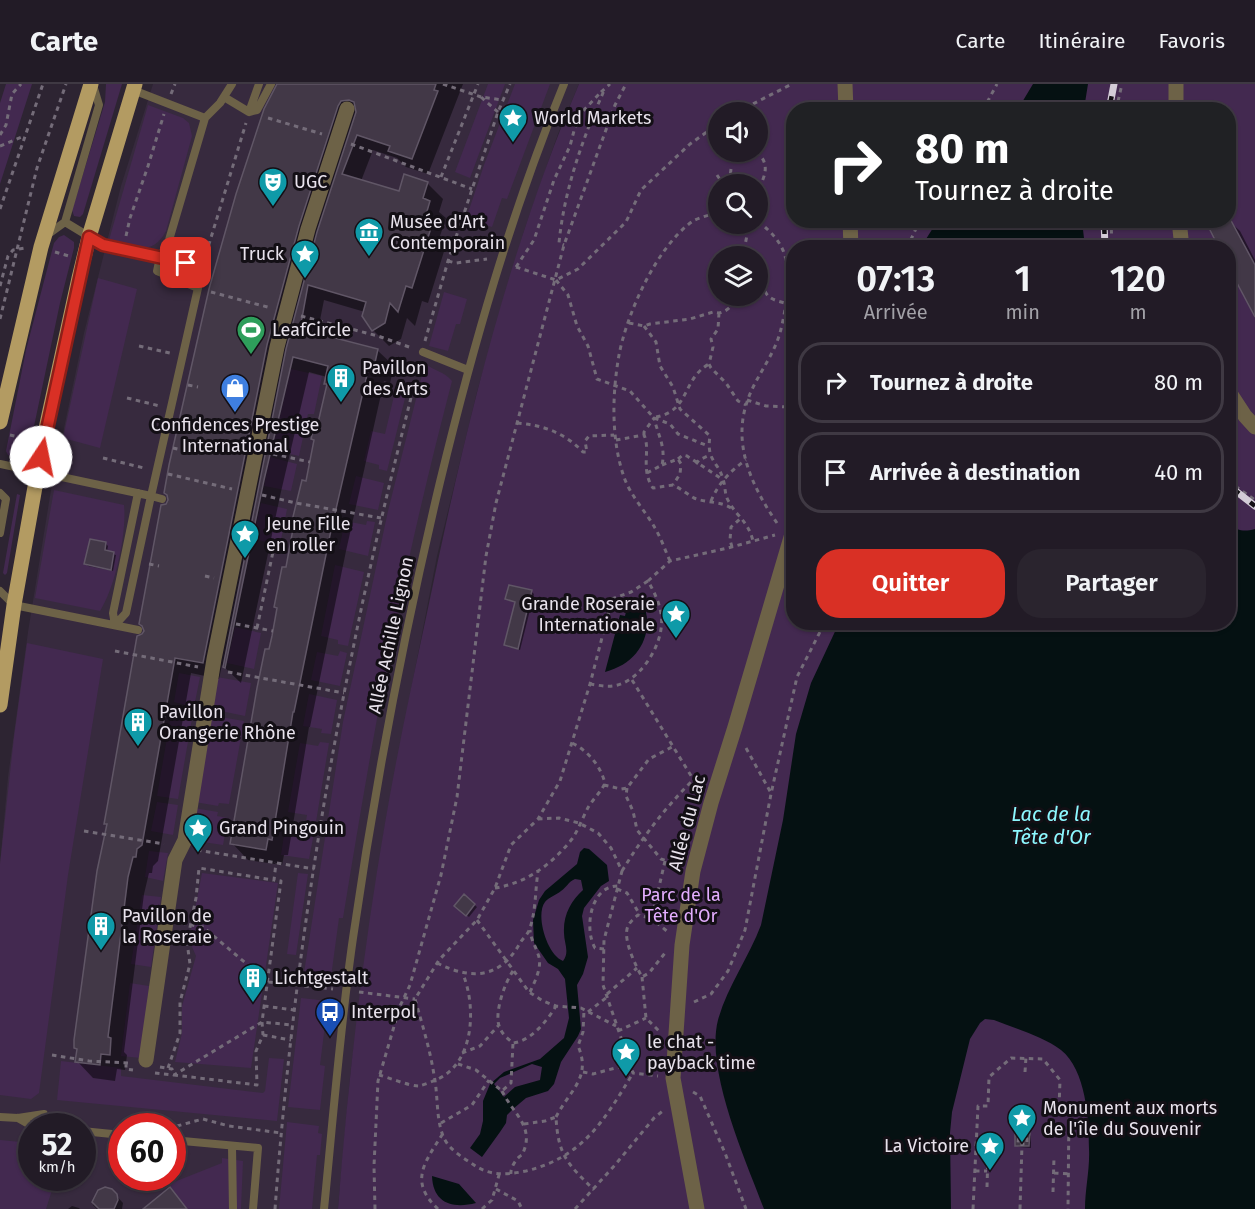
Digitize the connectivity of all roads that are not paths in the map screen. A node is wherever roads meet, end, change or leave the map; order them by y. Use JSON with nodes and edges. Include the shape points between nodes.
{"nodes":[{"id":1,"x":92,"y":84,"type":"edge"},
{"id":2,"x":232,"y":84,"type":"edge"},
{"id":3,"x":259,"y":84,"type":"edge"},
{"id":4,"x":271,"y":84,"type":"edge"},
{"id":5,"x":564,"y":84,"type":"edge"},
{"id":6,"x":845,"y":84,"type":"edge"},
{"id":7,"x":1176,"y":84,"type":"edge"},
{"id":8,"x":134,"y":87,"type":"edge"},
{"id":9,"x":224,"y":97,"type":"junction"},
{"id":10,"x":846,"y":102,"type":"edge"},
{"id":11,"x":1176,"y":102,"type":"edge"},
{"id":12,"x":347,"y":109,"type":"dead end"},
{"id":13,"x":249,"y":112,"type":"junction"},
{"id":14,"x":205,"y":118,"type":"junction"},
{"id":15,"x":65,"y":222,"type":"junction"},
{"id":16,"x":89,"y":237,"type":"junction"},
{"id":17,"x":47,"y":244,"type":"junction"},
{"id":18,"x":160,"y":257,"type":"junction"},
{"id":19,"x":202,"y":266,"type":"road end"},
{"id":20,"x":423,"y":352,"type":"road end"},
{"id":21,"x":468,"y":370,"type":"junction"},
{"id":22,"x":1236,"y":402,"type":"edge"},
{"id":23,"x":0,"y":422,"type":"edge"},
{"id":24,"x":1255,"y":427,"type":"edge"},
{"id":25,"x":0,"y":465,"type":"edge"},
{"id":26,"x":38,"y":473,"type":"junction"},
{"id":27,"x":0,"y":493,"type":"edge"},
{"id":28,"x":138,"y":493,"type":"junction"},
{"id":29,"x":151,"y":496,"type":"junction"},
{"id":30,"x":162,"y":499,"type":"dead end"},
{"id":31,"x":0,"y":534,"type":"edge"},
{"id":32,"x":786,"y":542,"type":"edge"},
{"id":33,"x":0,"y":591,"type":"edge"},
{"id":34,"x":14,"y":605,"type":"junction"},
{"id":35,"x":115,"y":625,"type":"junction"},
{"id":36,"x":138,"y":630,"type":"dead end"},
{"id":37,"x":0,"y":705,"type":"edge"},
{"id":38,"x":153,"y":1064,"type":"road end"},
{"id":39,"x":0,"y":1116,"type":"edge"},
{"id":40,"x":18,"y":1118,"type":"edge"},
{"id":41,"x":186,"y":1141,"type":"edge"},
{"id":42,"x":232,"y":1146,"type":"junction"},
{"id":43,"x":233,"y":1209,"type":"edge"},
{"id":44,"x":253,"y":1209,"type":"edge"},
{"id":45,"x":324,"y":1209,"type":"edge"},
{"id":46,"x":697,"y":1209,"type":"edge"}],
"edges":[{"from":1,"to":15,"type":"lane","via":[[99,105]]},
{"from":1,"to":17,"type":"main road"},
{"from":2,"to":9,"type":"lane"},
{"from":3,"to":13,"type":"lane"},
{"from":4,"to":13,"type":"lane","via":[[257,110]]},
{"from":5,"to":21,"type":"lane","name":"Allée Achille Lignon","via":[[518,204]]},
{"from":6,"to":10,"type":"street"},
{"from":7,"to":11,"type":"street"},
{"from":8,"to":14,"type":"lane"},
{"from":8,"to":16,"type":"main road"},
{"from":9,"to":13,"type":"lane"},
{"from":9,"to":14,"type":"lane"},
{"from":12,"to":38,"type":"street","via":[[308,229],[256,450],[212,669],[185,840],[175,860]]},
{"from":14,"to":18,"type":"lane","via":[[169,240]]},
{"from":15,"to":16,"type":"lane"},
{"from":15,"to":17,"type":"lane"},
{"from":16,"to":18,"type":"lane","via":[[103,245]]},
{"from":16,"to":26,"type":"main road"},
{"from":17,"to":23,"type":"main road"},
{"from":18,"to":19,"type":"lane"},
{"from":18,"to":29,"type":"lane","via":[[157,271],[197,292]]},
{"from":20,"to":21,"type":"lane"},
{"from":21,"to":45,"type":"lane","name":"Allée Achille Lignon","via":[[401,657],[374,807],[350,961]]},
{"from":22,"to":24,"type":"street"},
{"from":25,"to":26,"type":"lane"},
{"from":26,"to":28,"type":"lane"},
{"from":26,"to":34,"type":"main road"},
{"from":27,"to":31,"type":"lane","via":[[6,499]]},
{"from":28,"to":29,"type":"lane"},
{"from":28,"to":35,"type":"lane","via":[[113,613]]},
{"from":29,"to":30,"type":"lane"},
{"from":29,"to":35,"type":"lane","via":[[126,613]]},
{"from":32,"to":46,"type":"street","name":"Allée du Lac","via":[[711,803],[695,866],[682,949],[673,1078]]},
{"from":33,"to":34,"type":"lane"},
{"from":34,"to":35,"type":"lane"},
{"from":34,"to":37,"type":"main road"},
{"from":35,"to":36,"type":"lane"},
{"from":39,"to":40,"type":"lane"},
{"from":41,"to":42,"type":"lane"},
{"from":42,"to":43,"type":"lane"},
{"from":42,"to":44,"type":"lane","via":[[258,1148]]}]}
